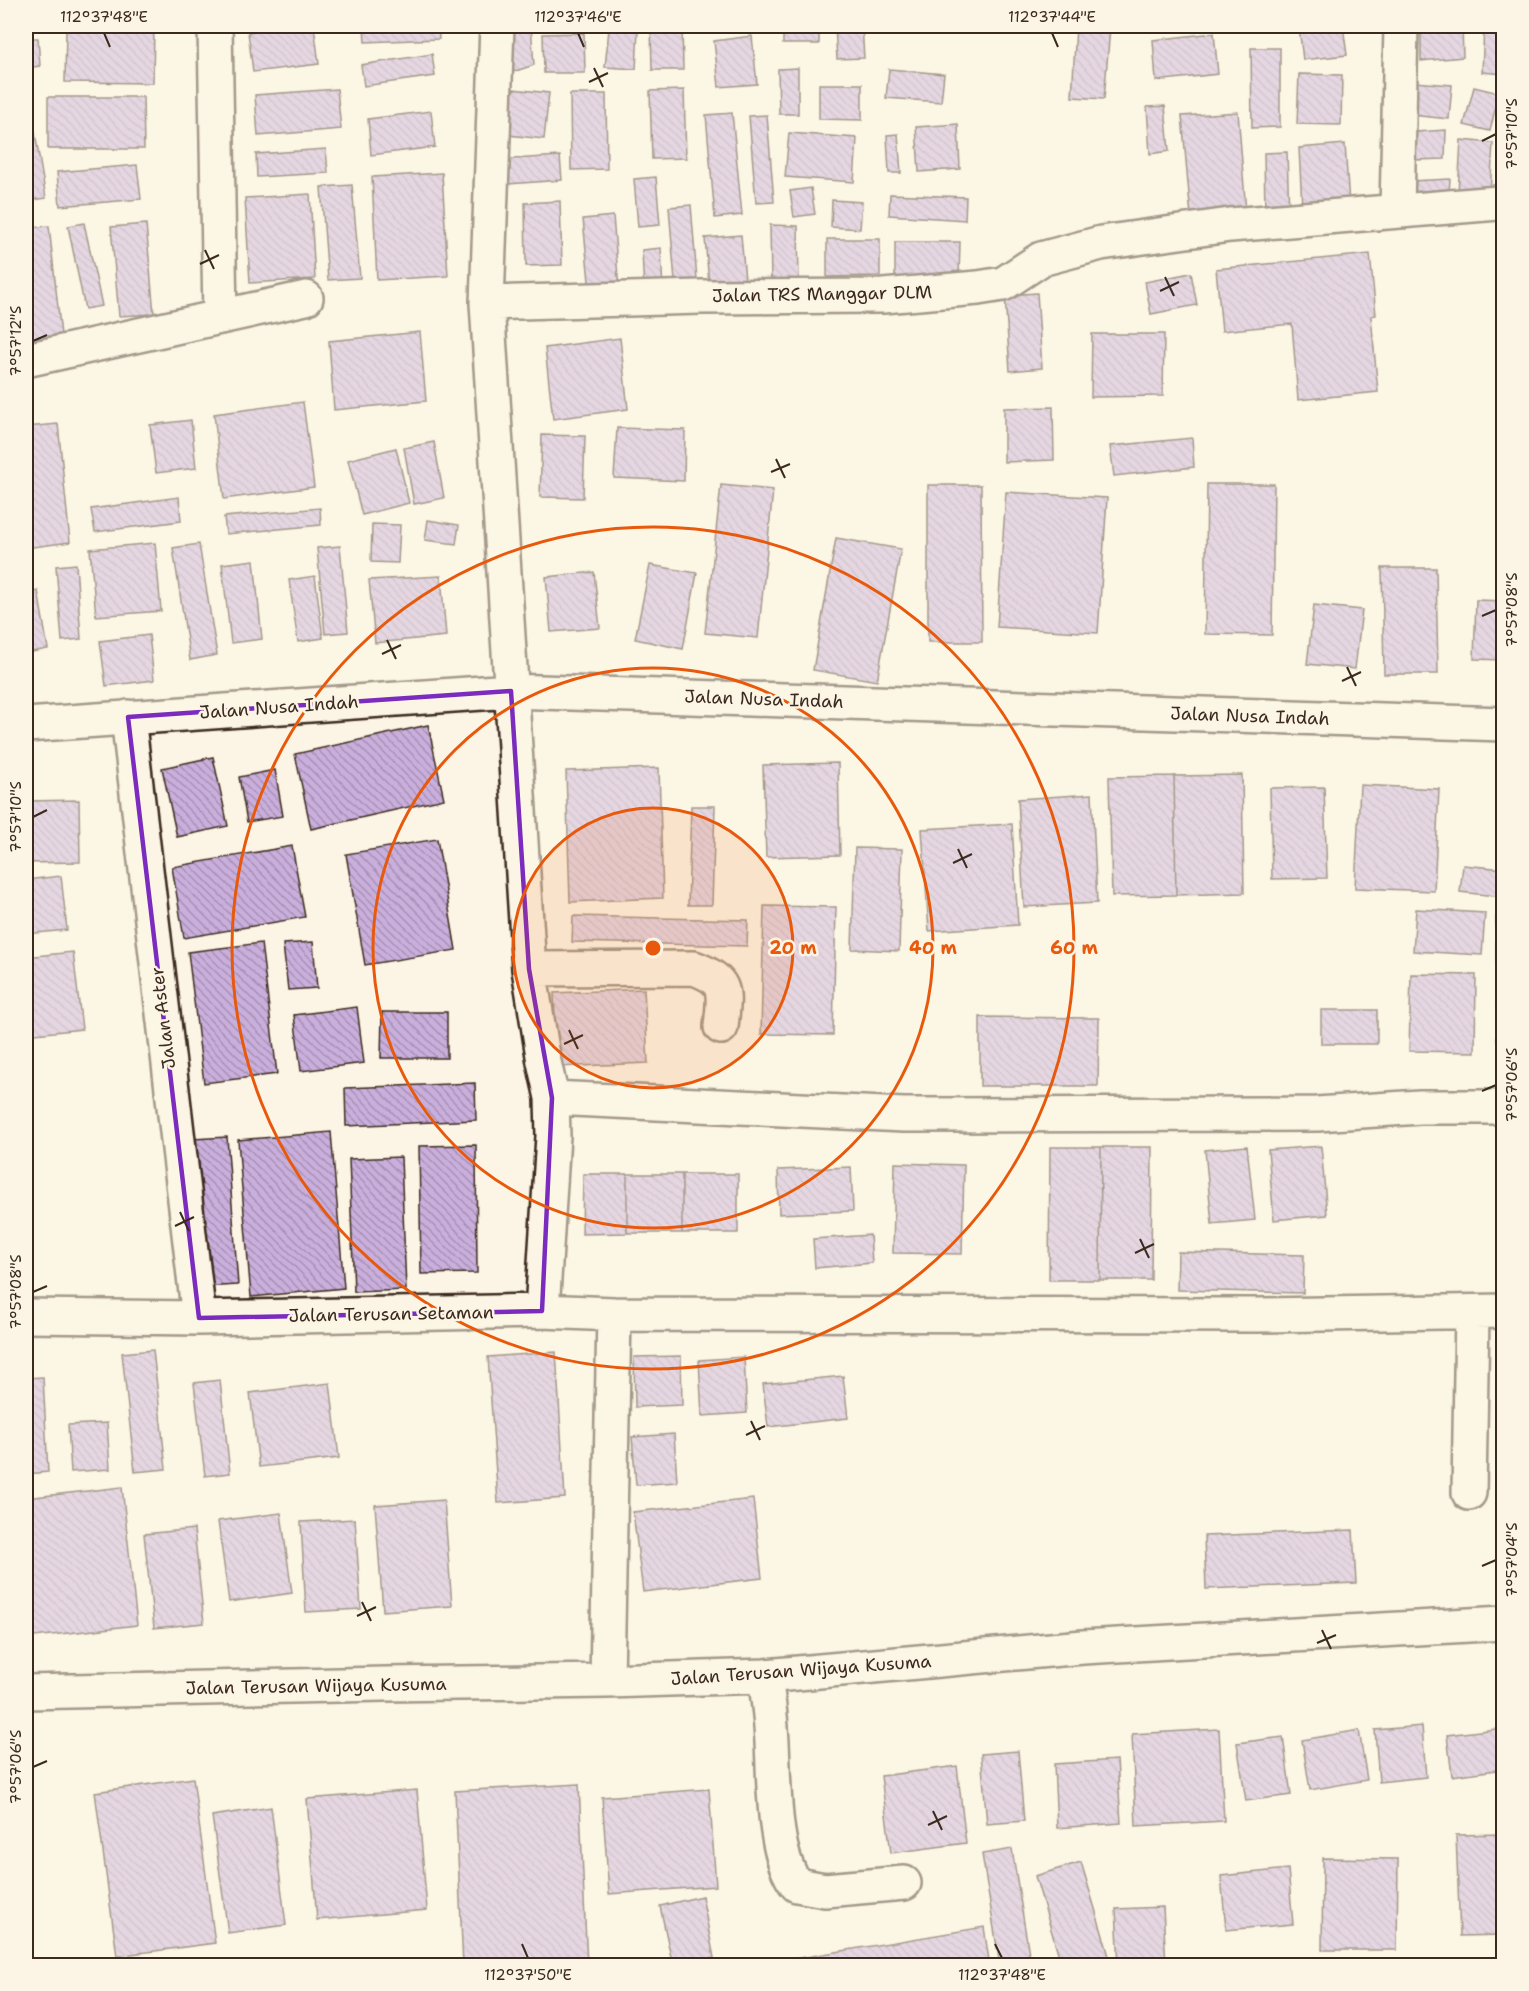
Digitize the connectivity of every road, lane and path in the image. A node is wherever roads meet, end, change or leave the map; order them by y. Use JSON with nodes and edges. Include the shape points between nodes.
{"nodes":[{"id":1,"x":214,"y":26,"type":"edge"},
{"id":2,"x":497,"y":26,"type":"edge"},
{"id":3,"x":1401,"y":26,"type":"edge"},
{"id":4,"x":1498,"y":203,"type":"dead end"},
{"id":5,"x":1397,"y":210,"type":"junction"},
{"id":6,"x":306,"y":298,"type":"dead end"},
{"id":7,"x":487,"y":303,"type":"junction"},
{"id":8,"x":219,"y":317,"type":"junction"},
{"id":9,"x":26,"y":360,"type":"edge"},
{"id":10,"x":512,"y":691,"type":"junction"},
{"id":11,"x":128,"y":717,"type":"junction"},
{"id":12,"x":1503,"y":724,"type":"edge"},
{"id":13,"x":26,"y":725,"type":"edge"},
{"id":14,"x":530,"y":969,"type":"junction"},
{"id":15,"x":721,"y":1027,"type":"dead end"},
{"id":16,"x":552,"y":1098,"type":"junction"},
{"id":17,"x":1503,"y":1107,"type":"edge"},
{"id":18,"x":542,"y":1311,"type":"junction"},
{"id":19,"x":1488,"y":1312,"type":"edge"},
{"id":20,"x":614,"y":1314,"type":"junction"},
{"id":21,"x":26,"y":1316,"type":"edge"},
{"id":22,"x":199,"y":1318,"type":"junction"},
{"id":23,"x":1469,"y":1493,"type":"dead end"},
{"id":24,"x":1503,"y":1623,"type":"edge"},
{"id":25,"x":765,"y":1676,"type":"junction"},
{"id":26,"x":607,"y":1682,"type":"junction"},
{"id":27,"x":26,"y":1692,"type":"edge"},
{"id":28,"x":904,"y":1883,"type":"dead end"}],
"edges":[{"from":1,"to":8,"type":"street"},
{"from":2,"to":7,"type":"street"},
{"from":3,"to":5,"type":"street"},
{"from":4,"to":5,"type":"street","name":"Jalan TRS Manggar DLM"},
{"from":5,"to":7,"type":"street","name":"Jalan TRS Manggar DLM","via":[[1230,225],[1101,243],[1041,258],[1003,284],[978,288],[883,296]]},
{"from":6,"to":8,"type":"street"},
{"from":7,"to":10,"type":"street"},
{"from":8,"to":9,"type":"street"},
{"from":10,"to":11,"type":"street","name":"Jalan Nusa Indah"},
{"from":10,"to":12,"type":"street","name":"Jalan Nusa Indah"},
{"from":10,"to":14,"type":"street"},
{"from":11,"to":13,"type":"street","name":"Jalan Nusa Indah"},
{"from":11,"to":22,"type":"street","name":"Jalan Aster"},
{"from":14,"to":15,"type":"street","via":[[694,968],[712,974],[724,992]]},
{"from":14,"to":16,"type":"street"},
{"from":16,"to":17,"type":"street","via":[[904,1115],[1317,1114],[1420,1107]]},
{"from":16,"to":18,"type":"street","via":[[554,1136]]},
{"from":18,"to":20,"type":"street","name":"Jalan Terusan Setaman"},
{"from":18,"to":22,"type":"street","name":"Jalan Terusan Setaman"},
{"from":19,"to":20,"type":"street","name":"Jalan Terusan Setaman"},
{"from":19,"to":23,"type":"street"},
{"from":20,"to":26,"type":"street"},
{"from":21,"to":22,"type":"street","name":"Jalan Terusan Setaman"},
{"from":24,"to":25,"type":"street","name":"Jalan Terusan Wijaya Kusuma","via":[[1083,1647]]},
{"from":25,"to":26,"type":"street","name":"Jalan Terusan Wijaya Kusuma"},
{"from":25,"to":28,"type":"street","via":[[778,1833],[789,1876],[797,1885],[825,1890]]},
{"from":26,"to":27,"type":"street","name":"Jalan Terusan Wijaya Kusuma"}]}
